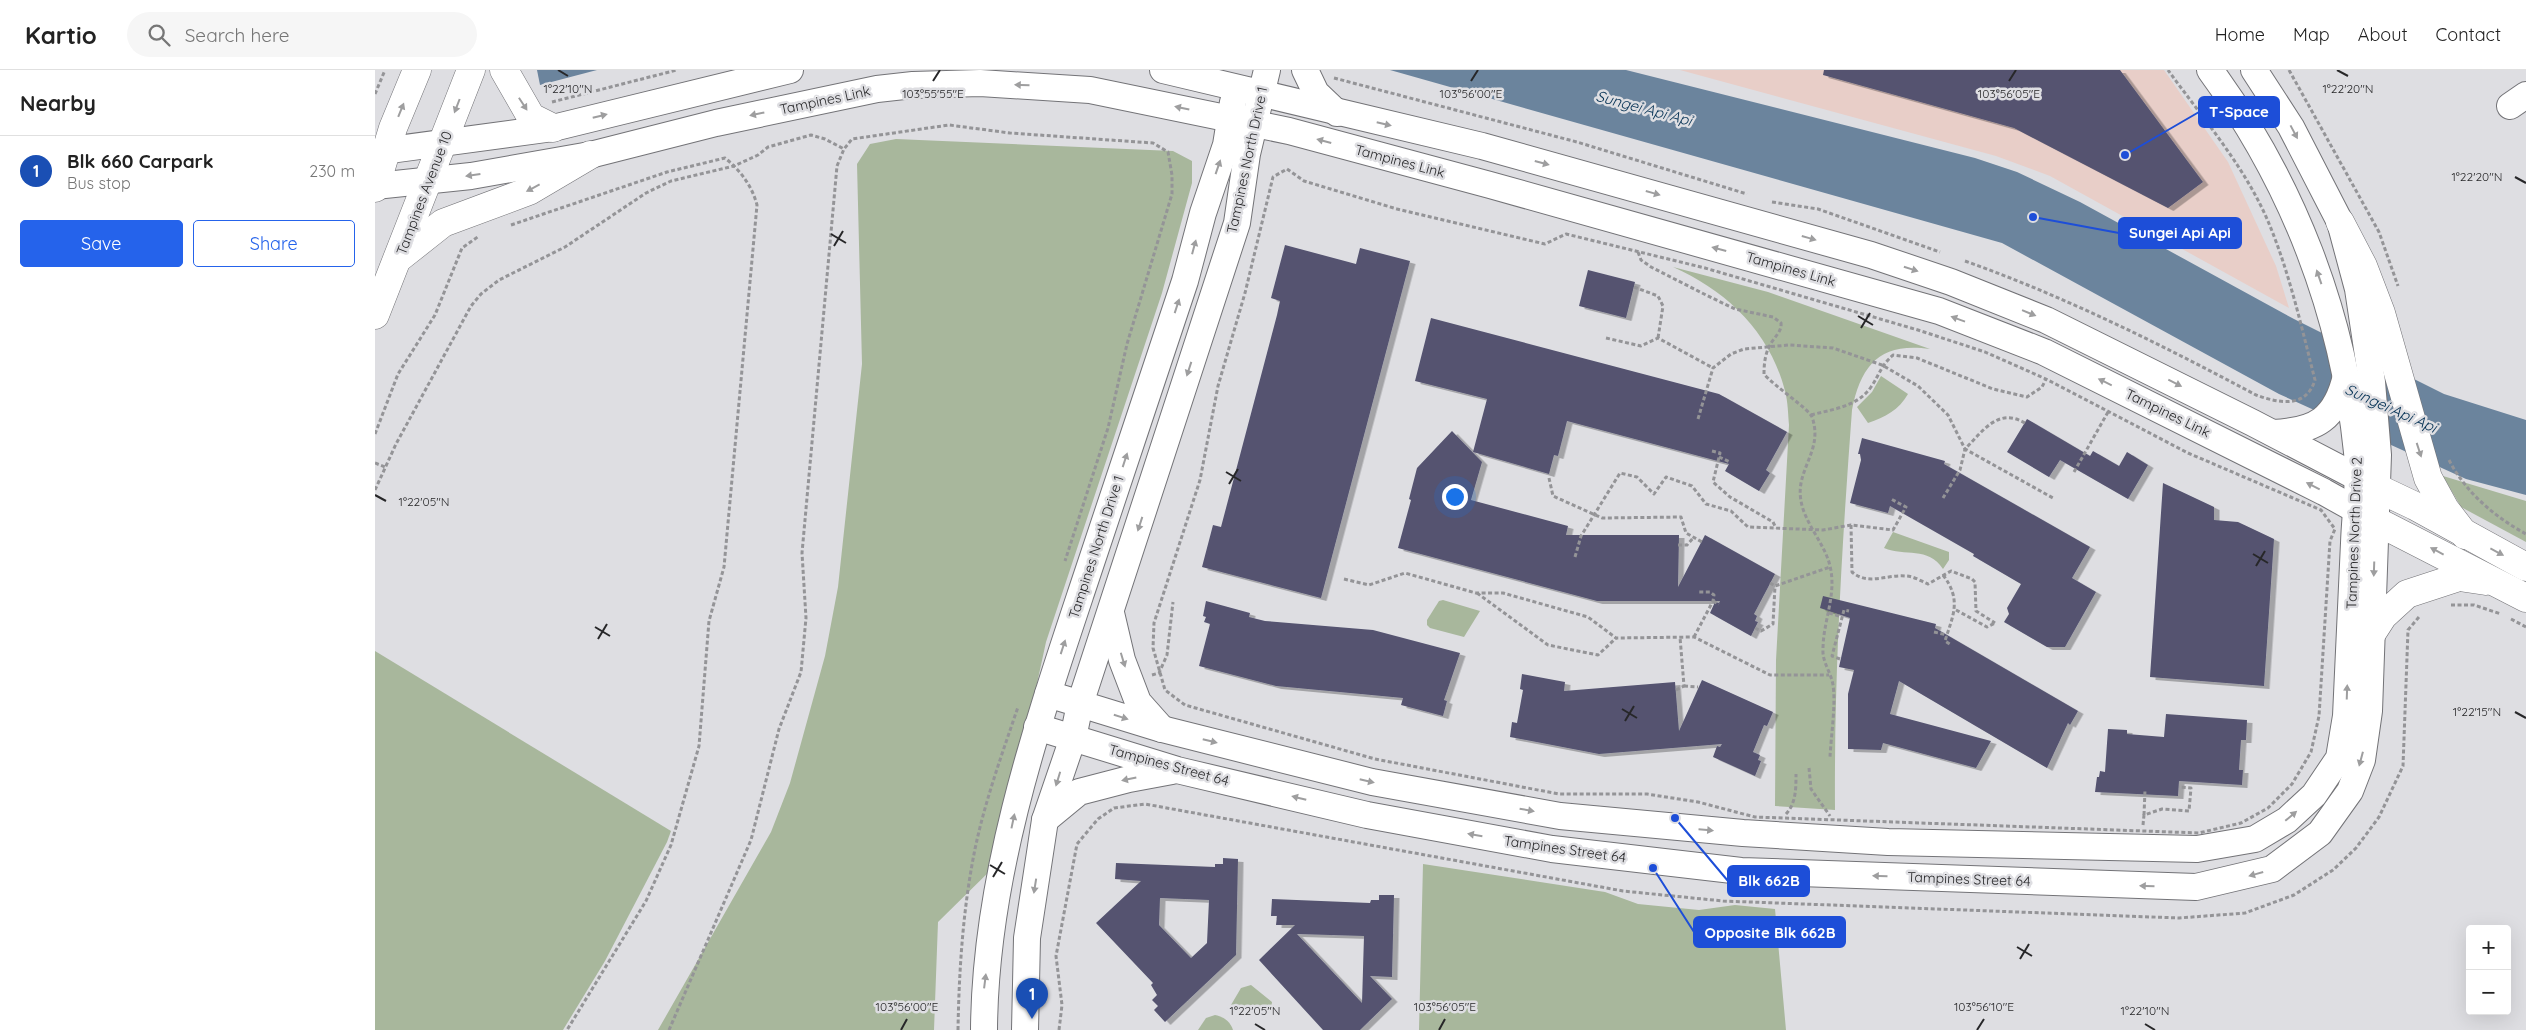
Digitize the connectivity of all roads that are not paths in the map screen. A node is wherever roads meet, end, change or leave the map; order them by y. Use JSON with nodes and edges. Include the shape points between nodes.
{"nodes":[{"id":1,"x":417,"y":70,"type":"edge"},
{"id":2,"x":471,"y":70,"type":"edge"},
{"id":3,"x":504,"y":70,"type":"edge"},
{"id":4,"x":790,"y":70,"type":"edge"},
{"id":5,"x":1163,"y":70,"type":"edge"},
{"id":6,"x":1305,"y":70,"type":"edge"},
{"id":7,"x":2210,"y":70,"type":"edge"},
{"id":8,"x":2261,"y":77,"type":"edge"},
{"id":9,"x":1251,"y":80,"type":"edge"},
{"id":10,"x":1337,"y":113,"type":"junction"},
{"id":11,"x":549,"y":115,"type":"junction"},
{"id":12,"x":1230,"y":118,"type":"junction"},
{"id":13,"x":1255,"y":123,"type":"junction"},
{"id":14,"x":444,"y":142,"type":"junction"},
{"id":15,"x":381,"y":151,"type":"edge"},
{"id":16,"x":590,"y":155,"type":"junction"},
{"id":17,"x":429,"y":180,"type":"junction"},
{"id":18,"x":375,"y":187,"type":"edge"},
{"id":19,"x":2339,"y":222,"type":"junction"},
{"id":20,"x":398,"y":259,"type":"junction"},
{"id":21,"x":1951,"y":282,"type":"junction"},
{"id":22,"x":375,"y":315,"type":"edge"},
{"id":23,"x":2004,"y":336,"type":"junction"},
{"id":24,"x":2346,"y":376,"type":"junction"},
{"id":25,"x":2273,"y":433,"type":"junction"},
{"id":26,"x":2367,"y":482,"type":"junction"},
{"id":27,"x":2366,"y":515,"type":"junction"},
{"id":28,"x":2465,"y":535,"type":"junction"},
{"id":29,"x":2526,"y":567,"type":"edge"},
{"id":30,"x":2497,"y":583,"type":"junction"},
{"id":31,"x":2526,"y":598,"type":"edge"},
{"id":32,"x":1111,"y":613,"type":"junction"},
{"id":33,"x":2372,"y":633,"type":"junction"},
{"id":34,"x":1048,"y":694,"type":"junction"},
{"id":35,"x":1080,"y":704,"type":"junction"},
{"id":36,"x":2369,"y":711,"type":"joint"},
{"id":37,"x":1037,"y":727,"type":"junction"},
{"id":38,"x":1162,"y":729,"type":"junction"},
{"id":39,"x":1073,"y":738,"type":"junction"},
{"id":40,"x":1177,"y":770,"type":"junction"},
{"id":41,"x":1045,"y":820,"type":"junction"},
{"id":42,"x":984,"y":1030,"type":"edge"},
{"id":43,"x":1025,"y":1030,"type":"edge"}],
"edges":[{"from":15,"to":1,"type":"main road","one_way":true},
{"from":2,"to":14,"type":"main road","name":"Tampines Avenue 10","one_way":true},
{"from":3,"to":11,"type":"main road","one_way":true,"via":[[531,117]]},
{"from":11,"to":4,"type":"street","one_way":true},
{"from":5,"to":9,"type":"street","name":"Tampines Link"},
{"from":6,"to":10,"type":"street","via":[[1316,93]]},
{"from":24,"to":7,"type":"street","name":"Tampines North Drive 2","one_way":true,"via":[[2320,277],[2295,212],[2267,158]]},
{"from":8,"to":19,"type":"street","name":"Tampines North Drive 2","one_way":true,"via":[[2291,127]]},
{"from":9,"to":10,"type":"street","name":"Tampines Link"},
{"from":9,"to":12,"type":"street","name":"Tampines North Drive 1"},
{"from":9,"to":13,"type":"street","name":"Tampines North Drive 1"},
{"from":10,"to":21,"type":"street","name":"Tampines Link","one_way":true,"via":[[1482,146],[1597,177],[1871,255]]},
{"from":11,"to":14,"type":"street"},
{"from":12,"to":13,"type":"street","name":"Tampines Link"},
{"from":12,"to":16,"type":"street","name":"Tampines Link","one_way":true,"via":[[1091,90],[980,83],[913,85],[877,89],[715,123]]},
{"from":34,"to":12,"type":"street","name":"Tampines North Drive 1","one_way":true,"via":[[1185,281],[1226,145]]},
{"from":23,"to":13,"type":"street","name":"Tampines Link","one_way":true,"via":[[1939,312],[1816,275]]},
{"from":13,"to":32,"type":"street","name":"Tampines North Drive 1","one_way":true,"via":[[1237,223]]},
{"from":14,"to":15,"type":"street"},
{"from":14,"to":17,"type":"main road","name":"Tampines Avenue 10"},
{"from":15,"to":18,"type":"main road"},
{"from":16,"to":17,"type":"street","name":"Tampines Link","one_way":true},
{"from":16,"to":20,"type":"main road","one_way":true,"via":[[529,191],[443,223]]},
{"from":17,"to":18,"type":"street","name":"Tampines Link"},
{"from":17,"to":20,"type":"main road","name":"Tampines Avenue 10"},
{"from":19,"to":26,"type":"street","name":"Tampines North Drive 2","via":[[2358,289],[2366,342],[2378,455]]},
{"from":19,"to":28,"type":"main road","one_way":true,"via":[[2363,266],[2381,313],[2428,478]]},
{"from":20,"to":22,"type":"main road","name":"Tampines Avenue 10"},
{"from":21,"to":23,"type":"street","via":[[1993,310],[2003,321]]},
{"from":21,"to":25,"type":"street","name":"Tampines Link","one_way":true,"via":[[2046,320]]},
{"from":27,"to":23,"type":"street","name":"Tampines Link","one_way":true,"via":[[2044,352]]},
{"from":24,"to":25,"type":"street","via":[[2341,398],[2321,422],[2295,432]]},
{"from":24,"to":26,"type":"street","name":"Tampines North Drive 2","via":[[2355,442]]},
{"from":25,"to":26,"type":"street","name":"Tampines Link"},
{"from":26,"to":27,"type":"street","name":"Tampines North Drive 2"},
{"from":26,"to":28,"type":"main road"},
{"from":30,"to":27,"type":"main road","one_way":true},
{"from":27,"to":33,"type":"street","name":"Tampines North Drive 2","one_way":true},
{"from":38,"to":27,"type":"street","name":"Tampines North Drive 2","one_way":true,"via":[[1372,782],[1560,816],[1888,842],[2197,849],[2255,839],[2287,820],[2314,795],[2339,758]]},
{"from":28,"to":29,"type":"main road","one_way":true},
{"from":30,"to":31,"type":"main road"},
{"from":30,"to":33,"type":"main road","via":[[2459,577],[2407,594],[2383,616]]},
{"from":32,"to":35,"type":"street","name":"Tampines North Drive 1"},
{"from":32,"to":38,"type":"street","one_way":true,"via":[[1122,660],[1138,702]]},
{"from":33,"to":36,"type":"street","name":"Tampines North Drive 2"},
{"from":34,"to":35,"type":"street"},
{"from":34,"to":37,"type":"street","name":"Tampines North Drive 1"},
{"from":35,"to":38,"type":"street","one_way":true},
{"from":35,"to":39,"type":"street","name":"Tampines North Drive 1"},
{"from":36,"to":40,"type":"street","name":"Tampines Street 64","one_way":true,"via":[[2362,760],[2353,784],[2320,833],[2272,869],[2196,887],[1741,871],[1552,849],[1367,815]]},
{"from":37,"to":39,"type":"street","name":"Tampines Street 64"},
{"from":42,"to":37,"type":"street","name":"Tampines North Drive 1","one_way":true,"via":[[984,989],[993,914],[1017,800]]},
{"from":39,"to":40,"type":"street","name":"Tampines Street 64"},
{"from":39,"to":41,"type":"street","name":"Tampines North Drive 1","one_way":true},
{"from":40,"to":41,"type":"street","one_way":true,"via":[[1129,778],[1079,792]]},
{"from":41,"to":43,"type":"street","name":"Tampines North Drive 1","one_way":true,"via":[[1027,938]]}]}
